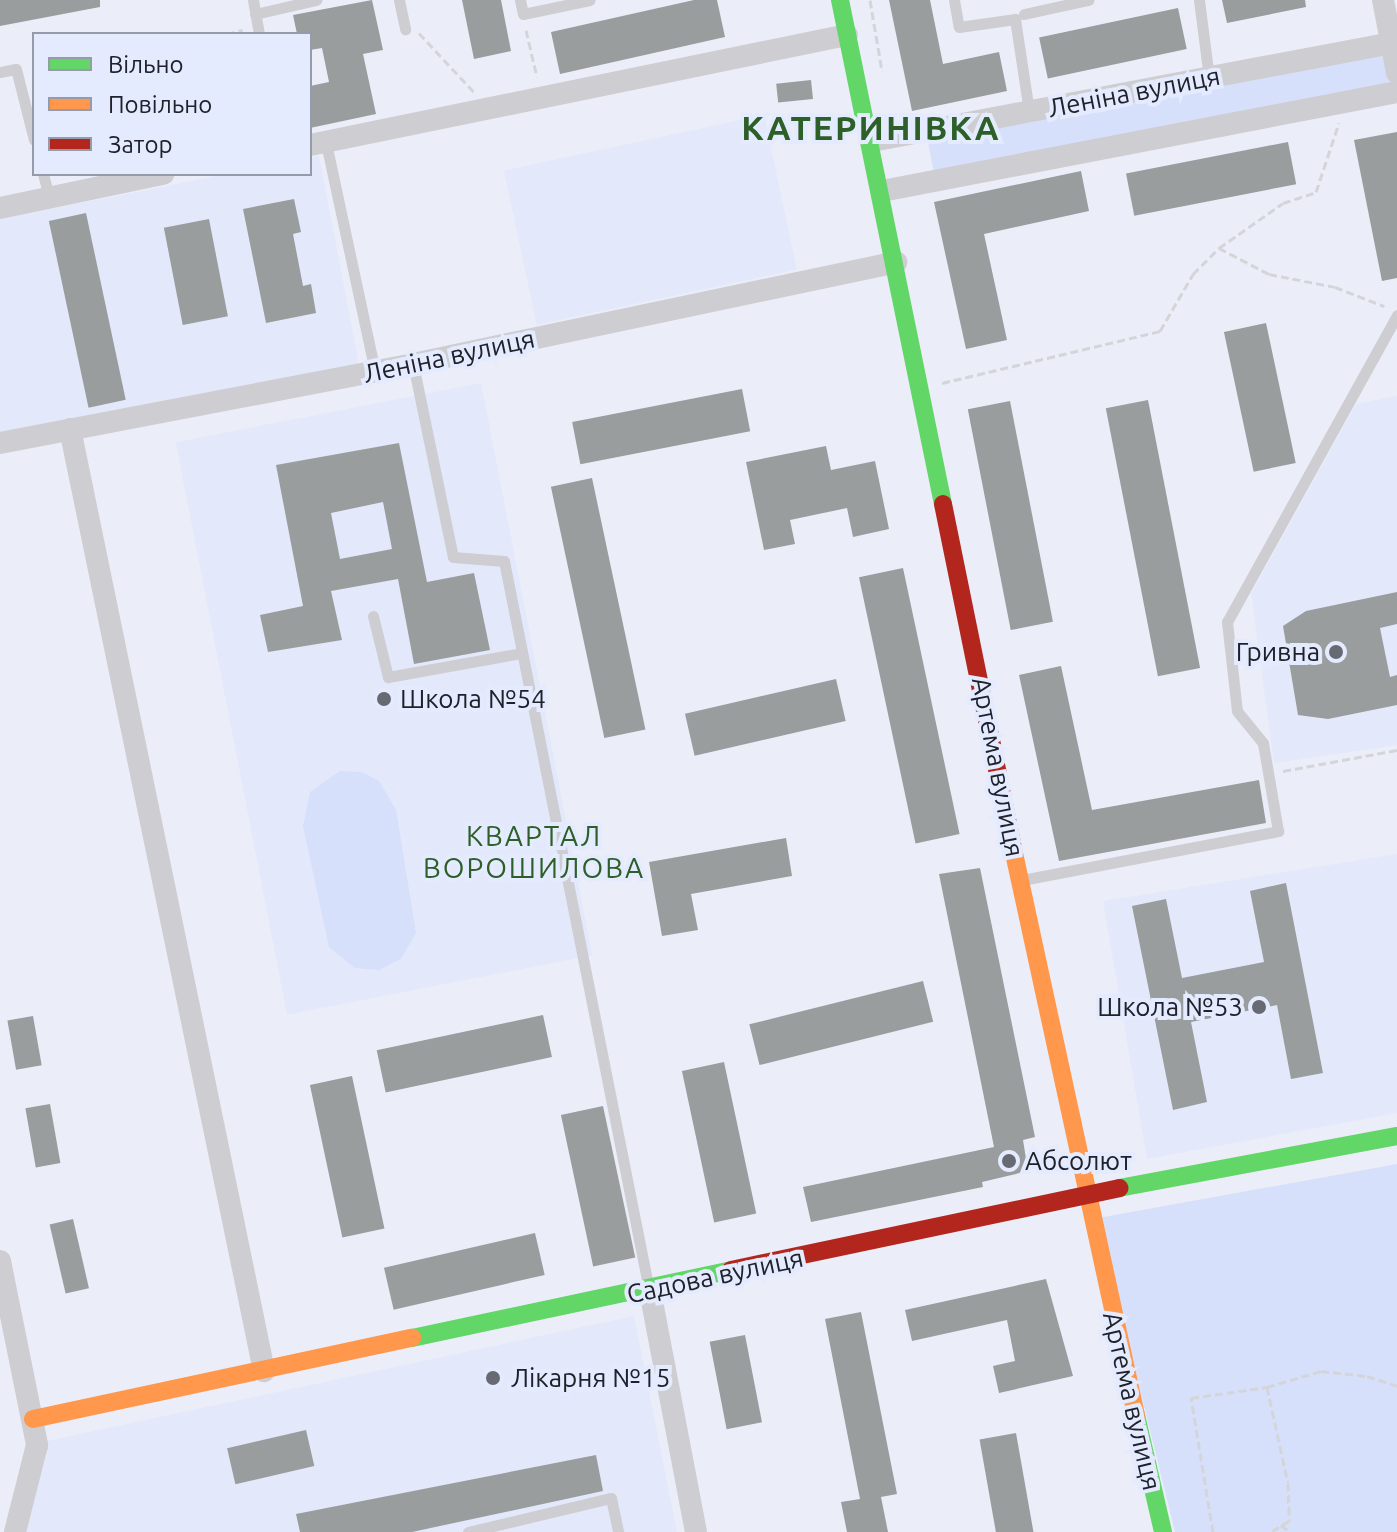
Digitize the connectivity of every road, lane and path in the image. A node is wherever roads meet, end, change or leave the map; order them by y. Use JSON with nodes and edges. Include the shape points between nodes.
{"nodes":[{"id":1,"x":253,"y":0,"type":"edge"},
{"id":2,"x":316,"y":0,"type":"edge"},
{"id":3,"x":520,"y":0,"type":"edge"},
{"id":4,"x":590,"y":0,"type":"edge"},
{"id":5,"x":840,"y":0,"type":"edge"},
{"id":6,"x":954,"y":0,"type":"edge"},
{"id":7,"x":1088,"y":0,"type":"edge"},
{"id":8,"x":1199,"y":0,"type":"edge"},
{"id":9,"x":1383,"y":0,"type":"edge"},
{"id":10,"x":400,"y":6,"type":"edge"},
{"id":11,"x":255,"y":14,"type":"junction"},
{"id":12,"x":523,"y":14,"type":"junction"},
{"id":13,"x":1024,"y":14,"type":"dead end"},
{"id":14,"x":405,"y":29,"type":"dead end"},
{"id":15,"x":259,"y":32,"type":"edge"},
{"id":16,"x":847,"y":35,"type":"junction"},
{"id":17,"x":1394,"y":43,"type":"edge"},
{"id":18,"x":0,"y":72,"type":"edge"},
{"id":19,"x":1397,"y":73,"type":"edge"},
{"id":20,"x":1209,"y":78,"type":"junction"},
{"id":21,"x":1397,"y":92,"type":"edge"},
{"id":22,"x":541,"y":98,"type":"junction"},
{"id":23,"x":1347,"y":102,"type":"junction"},
{"id":24,"x":493,"y":107,"type":"junction"},
{"id":25,"x":1029,"y":112,"type":"junction"},
{"id":26,"x":32,"y":132,"type":"edge"},
{"id":27,"x":872,"y":141,"type":"junction"},
{"id":28,"x":318,"y":144,"type":"edge"},
{"id":29,"x":44,"y":176,"type":"edge"},
{"id":30,"x":153,"y":176,"type":"edge"},
{"id":31,"x":882,"y":191,"type":"junction"},
{"id":32,"x":49,"y":197,"type":"junction"},
{"id":33,"x":0,"y":208,"type":"edge"},
{"id":34,"x":1219,"y":248,"type":"junction"},
{"id":35,"x":896,"y":262,"type":"junction"},
{"id":36,"x":1397,"y":313,"type":"edge"},
{"id":37,"x":413,"y":364,"type":"junction"},
{"id":38,"x":375,"y":371,"type":"junction"},
{"id":39,"x":922,"y":387,"type":"junction"},
{"id":40,"x":70,"y":429,"type":"junction"},
{"id":41,"x":0,"y":443,"type":"edge"},
{"id":42,"x":373,"y":616,"type":"dead end"},
{"id":43,"x":521,"y":653,"type":"junction"},
{"id":44,"x":1397,"y":750,"type":"edge"},
{"id":45,"x":1268,"y":774,"type":"junction"},
{"id":46,"x":1021,"y":880,"type":"junction"},
{"id":47,"x":1397,"y":1136,"type":"edge"},
{"id":48,"x":1084,"y":1195,"type":"junction"},
{"id":49,"x":0,"y":1261,"type":"edge"},
{"id":50,"x":650,"y":1291,"type":"junction"},
{"id":51,"x":264,"y":1371,"type":"junction"},
{"id":52,"x":1397,"y":1386,"type":"edge"},
{"id":53,"x":1267,"y":1387,"type":"junction"},
{"id":54,"x":33,"y":1419,"type":"junction"},
{"id":55,"x":1281,"y":1525,"type":"junction"},
{"id":56,"x":15,"y":1532,"type":"edge"},
{"id":57,"x":468,"y":1532,"type":"edge"},
{"id":58,"x":618,"y":1532,"type":"edge"},
{"id":59,"x":696,"y":1532,"type":"edge"},
{"id":60,"x":1163,"y":1532,"type":"edge"},
{"id":61,"x":1213,"y":1532,"type":"edge"},
{"id":62,"x":1271,"y":1532,"type":"edge"},
{"id":63,"x":1290,"y":1532,"type":"edge"}],
"edges":[{"from":1,"to":11,"type":"lane"},
{"from":2,"to":11,"type":"lane"},
{"from":3,"to":12,"type":"lane"},
{"from":4,"to":12,"type":"lane"},
{"from":5,"to":16,"type":"street","name":"Артема вулиця"},
{"from":6,"to":25,"type":"lane","via":[[959,27],[1015,19]]},
{"from":7,"to":13,"type":"lane"},
{"from":8,"to":20,"type":"lane"},
{"from":9,"to":17,"type":"street"},
{"from":10,"to":14,"type":"lane"},
{"from":10,"to":24,"type":"path","via":[[454,75]]},
{"from":11,"to":15,"type":"lane"},
{"from":12,"to":22,"type":"path"},
{"from":16,"to":22,"type":"street"},
{"from":16,"to":27,"type":"street","name":"Артема вулиця"},
{"from":17,"to":19,"type":"street"},
{"from":17,"to":20,"type":"street","name":"Леніна вулиця"},
{"from":18,"to":26,"type":"lane","via":[[16,69]]},
{"from":20,"to":25,"type":"street","name":"Леніна вулиця"},
{"from":21,"to":23,"type":"street","name":"Леніна вулиця"},
{"from":22,"to":24,"type":"street"},
{"from":23,"to":31,"type":"street","name":"Леніна вулиця"},
{"from":23,"to":34,"type":"path","via":[[1316,192],[1283,203]]},
{"from":24,"to":28,"type":"street"},
{"from":25,"to":27,"type":"street","name":"Леніна вулиця"},
{"from":27,"to":31,"type":"street","name":"Артема вулиця"},
{"from":28,"to":38,"type":"lane"},
{"from":29,"to":32,"type":"lane"},
{"from":30,"to":32,"type":"street"},
{"from":31,"to":35,"type":"street","name":"Артема вулиця"},
{"from":32,"to":33,"type":"street"},
{"from":34,"to":36,"type":"path","via":[[1269,274],[1335,287]]},
{"from":34,"to":39,"type":"path","via":[[1193,274],[1160,331]]},
{"from":35,"to":37,"type":"street","name":"Леніна вулиця"},
{"from":35,"to":39,"type":"street","name":"Артема вулиця"},
{"from":36,"to":45,"type":"lane","via":[[1227,622],[1237,711],[1263,743]]},
{"from":37,"to":38,"type":"street","name":"Леніна вулиця"},
{"from":37,"to":43,"type":"lane","via":[[453,557],[504,561]]},
{"from":38,"to":40,"type":"street","name":"Леніна вулиця"},
{"from":39,"to":46,"type":"street","name":"Артема вулиця"},
{"from":40,"to":41,"type":"street","name":"Леніна вулиця"},
{"from":40,"to":51,"type":"street"},
{"from":42,"to":43,"type":"lane","via":[[388,677]]},
{"from":43,"to":50,"type":"lane"},
{"from":44,"to":45,"type":"path"},
{"from":45,"to":46,"type":"lane","via":[[1278,831]]},
{"from":46,"to":48,"type":"street","name":"Артема вулиця"},
{"from":47,"to":48,"type":"street","name":"Садова вулиця"},
{"from":48,"to":50,"type":"street","name":"Садова вулиця"},
{"from":48,"to":60,"type":"street","name":"Артема вулиця"},
{"from":49,"to":54,"type":"street"},
{"from":50,"to":51,"type":"street","name":"Садова вулиця"},
{"from":50,"to":59,"type":"street"},
{"from":51,"to":54,"type":"street","name":"Садова вулиця"},
{"from":52,"to":53,"type":"path","via":[[1367,1376],[1321,1371]]},
{"from":53,"to":55,"type":"path","via":[[1288,1483],[1289,1521]]},
{"from":53,"to":61,"type":"path","via":[[1191,1398]]},
{"from":54,"to":56,"type":"street","via":[[37,1445]]},
{"from":55,"to":62,"type":"path"},
{"from":55,"to":63,"type":"path"},
{"from":57,"to":58,"type":"lane","via":[[611,1498]]}]}
